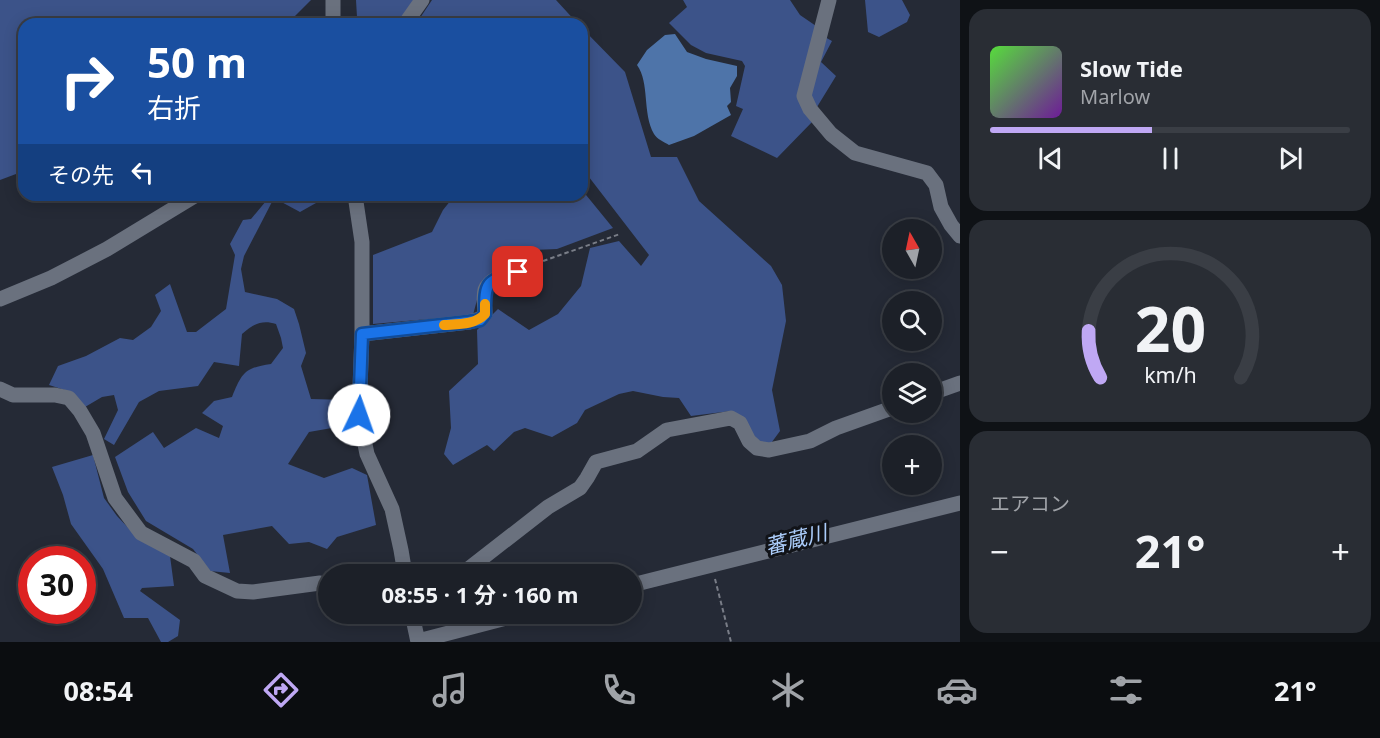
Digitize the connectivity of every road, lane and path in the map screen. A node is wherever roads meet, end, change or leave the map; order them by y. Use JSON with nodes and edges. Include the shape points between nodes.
{"nodes":[{"id":1,"x":333,"y":0,"type":"edge"},
{"id":2,"x":422,"y":0,"type":"edge"},
{"id":3,"x":829,"y":0,"type":"edge"},
{"id":4,"x":333,"y":18,"type":"edge"},
{"id":5,"x":409,"y":18,"type":"edge"},
{"id":6,"x":186,"y":201,"type":"edge"},
{"id":7,"x":356,"y":201,"type":"edge"},
{"id":8,"x":620,"y":234,"type":"dead end"},
{"id":9,"x":960,"y":236,"type":"edge"},
{"id":10,"x":518,"y":272,"type":"joint"},
{"id":11,"x":0,"y":299,"type":"edge"},
{"id":12,"x":362,"y":334,"type":"junction"},
{"id":13,"x":960,"y":383,"type":"edge"},
{"id":14,"x":0,"y":389,"type":"edge"},
{"id":15,"x":942,"y":389,"type":"edge"},
{"id":16,"x":882,"y":412,"type":"edge"},
{"id":17,"x":960,"y":503,"type":"edge"},
{"id":18,"x":403,"y":564,"type":"edge"},
{"id":19,"x":474,"y":564,"type":"edge"},
{"id":20,"x":711,"y":564,"type":"junction"},
{"id":21,"x":642,"y":582,"type":"edge"},
{"id":22,"x":318,"y":583,"type":"edge"},
{"id":23,"x":414,"y":624,"type":"edge"},
{"id":24,"x":483,"y":624,"type":"edge"},
{"id":25,"x":418,"y":641,"type":"edge"},
{"id":26,"x":731,"y":642,"type":"edge"}],
"edges":[{"from":1,"to":4,"type":"street"},
{"from":2,"to":5,"type":"street"},
{"from":3,"to":9,"type":"street","via":[[804,96],[810,109],[831,134],[855,153],[927,173],[936,185],[941,207]]},
{"from":6,"to":11,"type":"street","via":[[107,249]]},
{"from":7,"to":12,"type":"street","via":[[362,242]]},
{"from":8,"to":10,"type":"path"},
{"from":10,"to":12,"type":"street","via":[[488,285],[485,314],[480,320]]},
{"from":12,"to":18,"type":"street","via":[[359,415],[367,454],[392,509]]},
{"from":13,"to":15,"type":"street"},
{"from":14,"to":22,"type":"street","via":[[13,395],[69,398],[93,433],[115,498],[141,533],[194,561],[205,576],[237,591]]},
{"from":16,"to":19,"type":"street","via":[[810,441],[769,450],[757,448],[740,423],[731,418],[667,430],[636,451],[596,462],[580,488],[548,507]]},
{"from":17,"to":20,"type":"street"},
{"from":20,"to":21,"type":"street"},
{"from":20,"to":26,"type":"path"},
{"from":23,"to":25,"type":"street"},
{"from":24,"to":25,"type":"street"}]}
